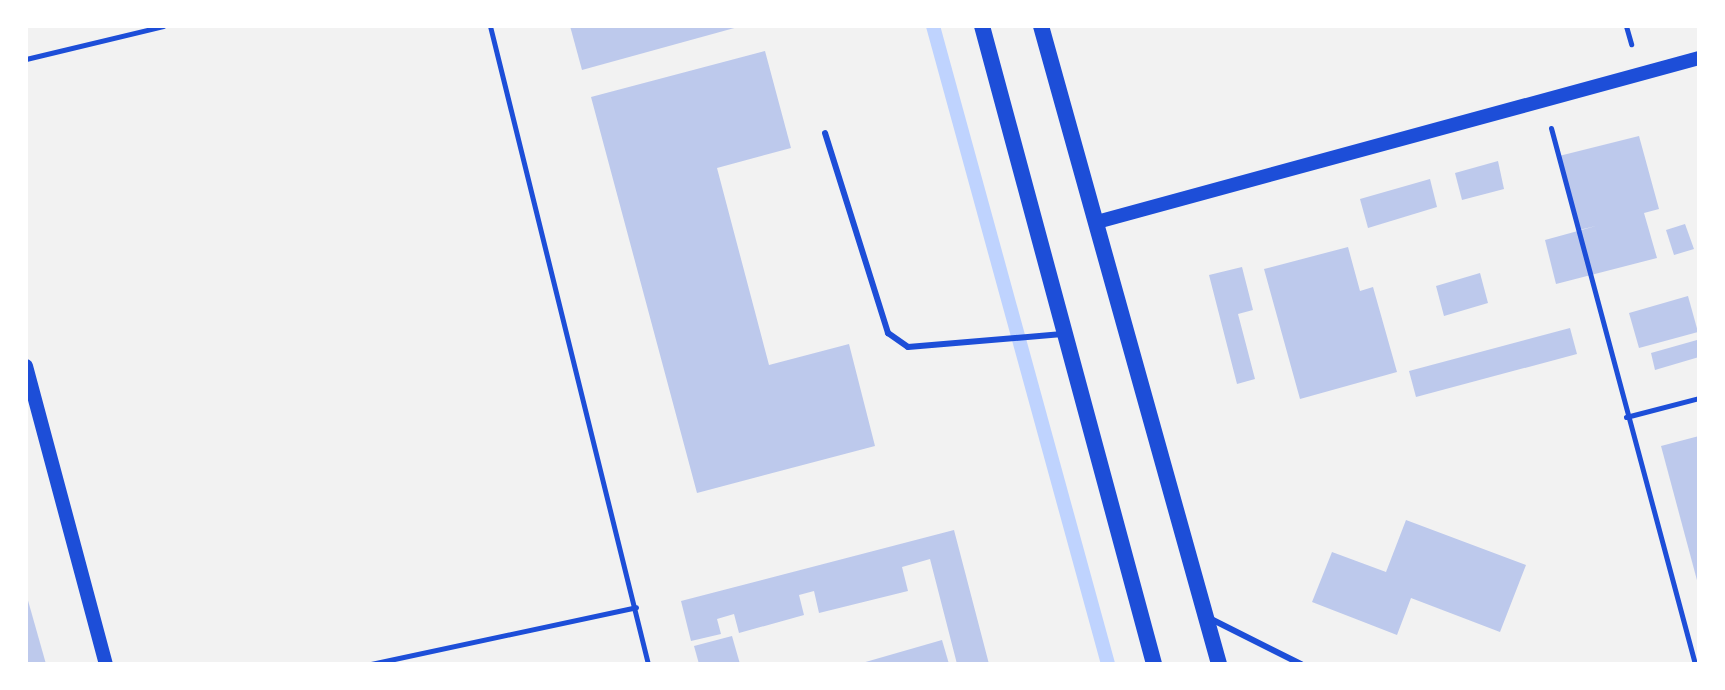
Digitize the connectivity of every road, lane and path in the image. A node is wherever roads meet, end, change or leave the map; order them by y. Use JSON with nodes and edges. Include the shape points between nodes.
{"nodes":[{"id":1,"x":163,"y":26,"type":"edge"},
{"id":2,"x":490,"y":26,"type":"edge"},
{"id":3,"x":982,"y":26,"type":"edge"},
{"id":4,"x":1041,"y":26,"type":"edge"},
{"id":5,"x":1699,"y":58,"type":"edge"},
{"id":6,"x":26,"y":59,"type":"edge"},
{"id":7,"x":1544,"y":96,"type":"junction"},
{"id":8,"x":825,"y":133,"type":"dead end"},
{"id":9,"x":1097,"y":222,"type":"junction"},
{"id":10,"x":1065,"y":334,"type":"junction"},
{"id":11,"x":26,"y":366,"type":"edge"},
{"id":12,"x":1699,"y":398,"type":"edge"},
{"id":13,"x":1626,"y":417,"type":"junction"},
{"id":14,"x":636,"y":607,"type":"junction"},
{"id":15,"x":1205,"y":616,"type":"junction"},
{"id":16,"x":106,"y":664,"type":"edge"},
{"id":17,"x":371,"y":664,"type":"edge"},
{"id":18,"x":648,"y":664,"type":"edge"},
{"id":19,"x":1154,"y":664,"type":"edge"},
{"id":20,"x":1219,"y":664,"type":"edge"},
{"id":21,"x":1301,"y":664,"type":"edge"},
{"id":22,"x":1695,"y":664,"type":"edge"}],
"edges":[{"from":1,"to":6,"type":"path"},
{"from":2,"to":14,"type":"path"},
{"from":3,"to":10,"type":"main road"},
{"from":4,"to":9,"type":"main road"},
{"from":5,"to":7,"type":"street"},
{"from":7,"to":9,"type":"street"},
{"from":7,"to":13,"type":"path"},
{"from":8,"to":10,"type":"lane","via":[[888,333],[908,347]]},
{"from":9,"to":15,"type":"main road"},
{"from":10,"to":19,"type":"main road"},
{"from":11,"to":16,"type":"street"},
{"from":12,"to":13,"type":"path"},
{"from":13,"to":22,"type":"path","via":[[1641,445]]},
{"from":14,"to":17,"type":"path"},
{"from":14,"to":18,"type":"path"},
{"from":15,"to":20,"type":"main road"},
{"from":15,"to":21,"type":"lane"}]}
